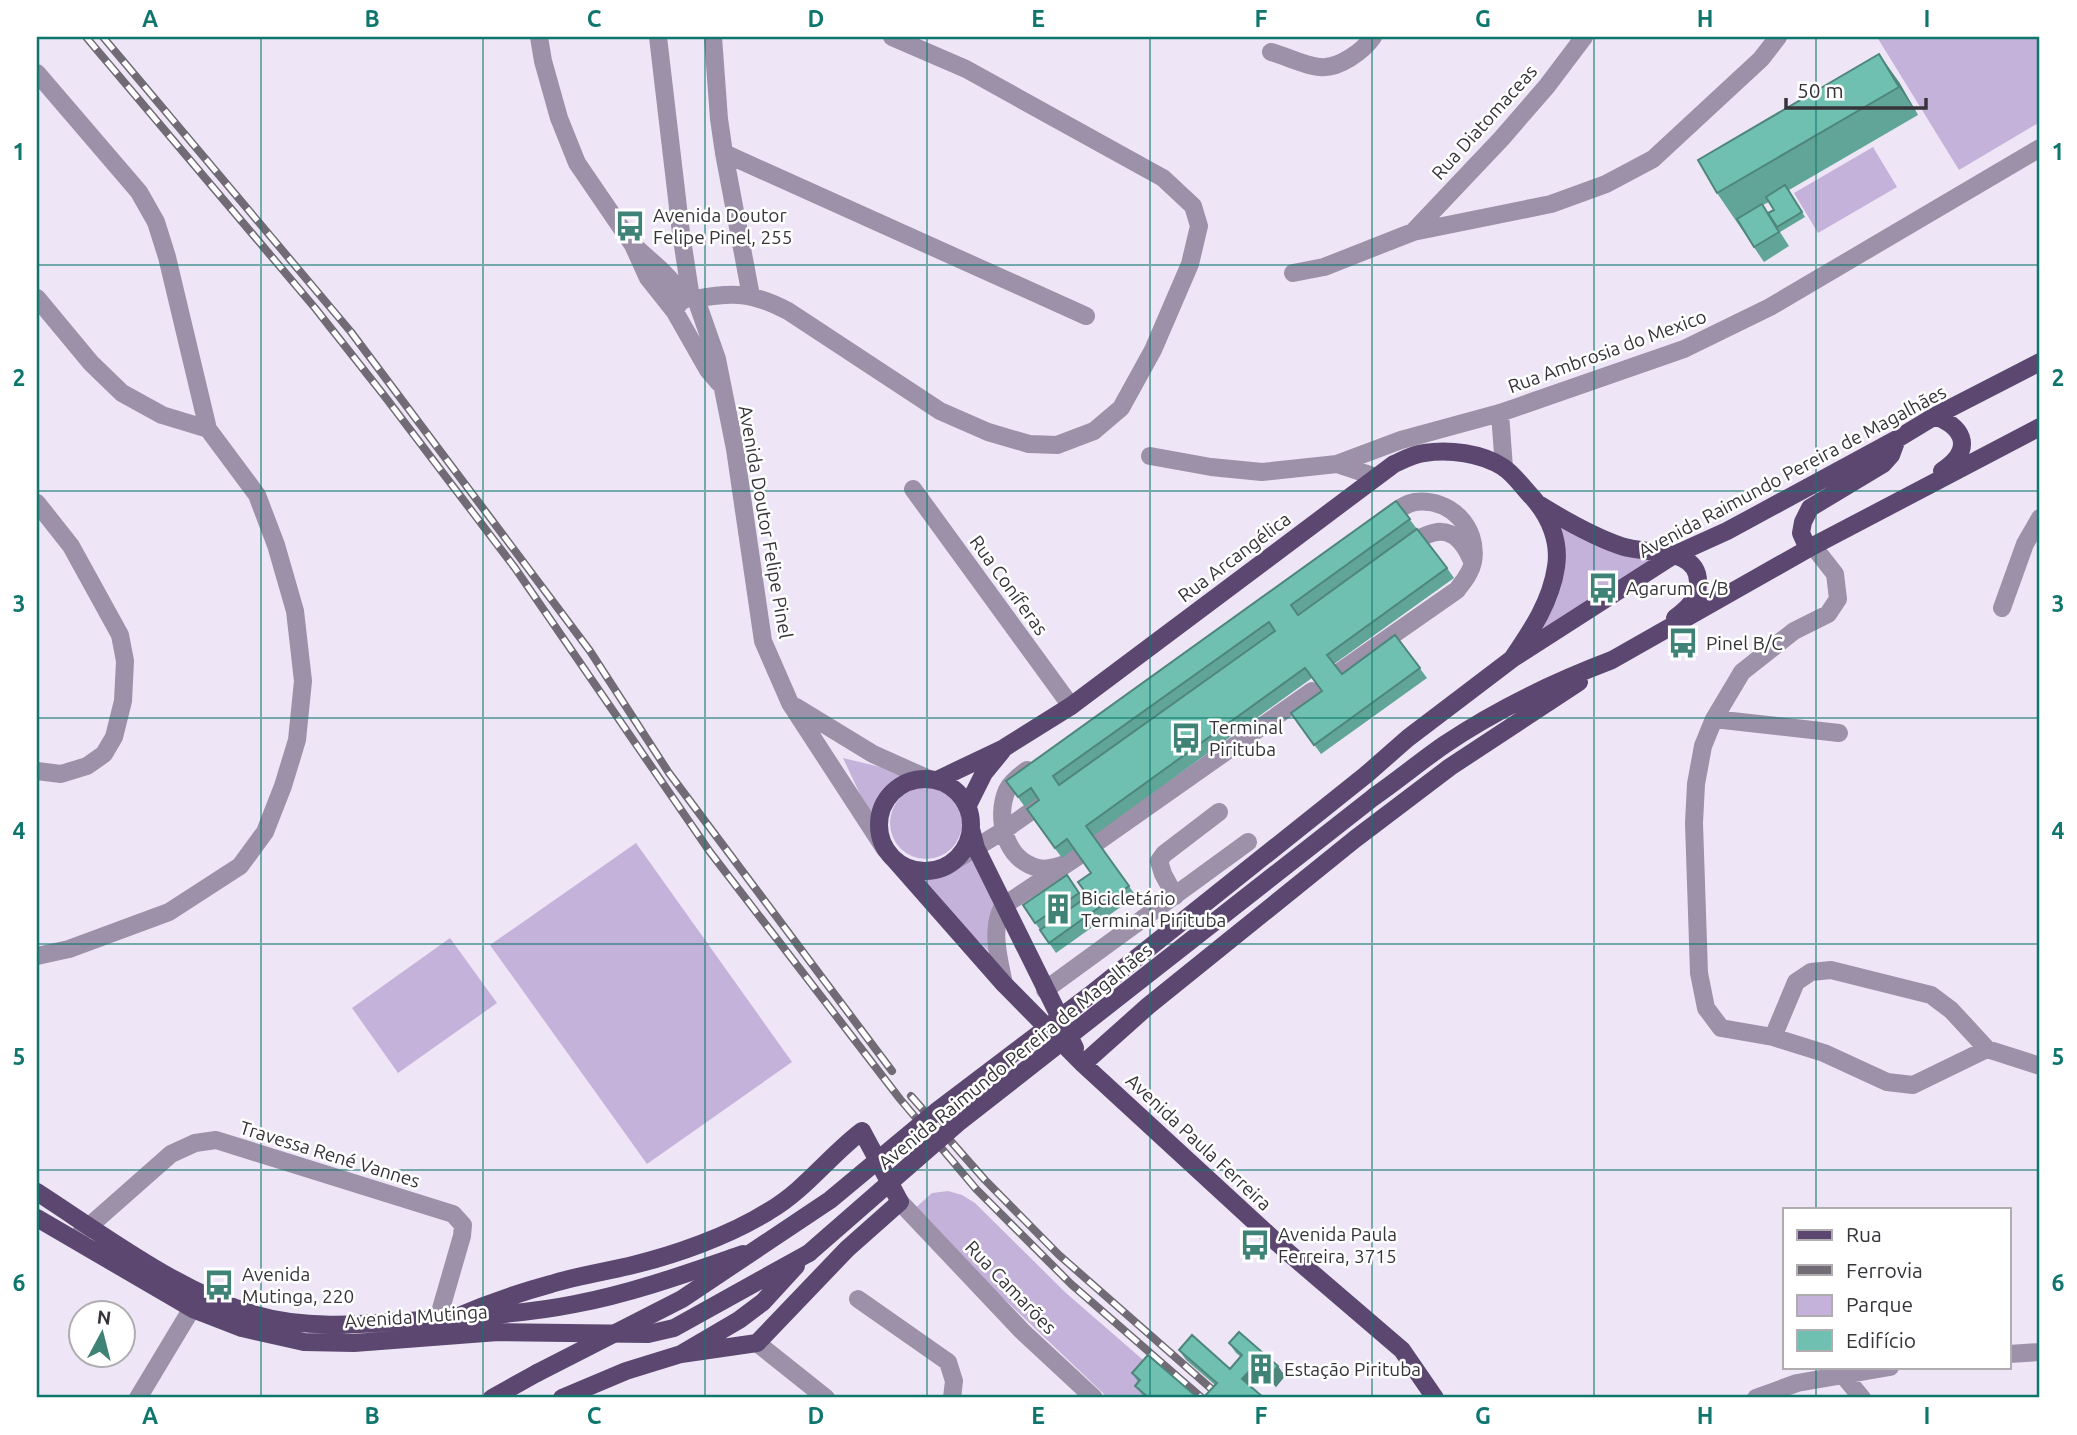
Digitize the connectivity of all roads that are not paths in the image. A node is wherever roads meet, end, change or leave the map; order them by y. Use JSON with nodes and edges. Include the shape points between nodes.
{"nodes":[{"id":1,"x":539,"y":37,"type":"edge"},
{"id":2,"x":658,"y":37,"type":"edge"},
{"id":3,"x":713,"y":37,"type":"edge"},
{"id":4,"x":892,"y":37,"type":"edge"},
{"id":5,"x":1373,"y":37,"type":"edge"},
{"id":6,"x":1584,"y":37,"type":"edge"},
{"id":7,"x":1778,"y":37,"type":"edge"},
{"id":8,"x":1271,"y":52,"type":"dead end"},
{"id":9,"x":37,"y":74,"type":"edge"},
{"id":10,"x":2040,"y":148,"type":"edge"},
{"id":11,"x":724,"y":153,"type":"junction"},
{"id":12,"x":1413,"y":232,"type":"junction"},
{"id":13,"x":633,"y":245,"type":"junction"},
{"id":14,"x":1293,"y":273,"type":"dead end"},
{"id":15,"x":751,"y":296,"type":"junction"},
{"id":16,"x":37,"y":298,"type":"edge"},
{"id":17,"x":693,"y":302,"type":"junction"},
{"id":18,"x":1086,"y":316,"type":"dead end"},
{"id":19,"x":678,"y":317,"type":"junction"},
{"id":20,"x":2040,"y":362,"type":"edge"},
{"id":21,"x":722,"y":386,"type":"junction"},
{"id":22,"x":1500,"y":413,"type":"junction"},
{"id":23,"x":1935,"y":416,"type":"junction"},
{"id":24,"x":2040,"y":427,"type":"edge"},
{"id":25,"x":208,"y":429,"type":"junction"},
{"id":26,"x":1897,"y":439,"type":"junction"},
{"id":27,"x":1150,"y":456,"type":"dead end"},
{"id":28,"x":1337,"y":464,"type":"junction"},
{"id":29,"x":1504,"y":467,"type":"junction"},
{"id":30,"x":1376,"y":477,"type":"junction"},
{"id":31,"x":913,"y":489,"type":"dead end"},
{"id":32,"x":1903,"y":500,"type":"junction"},
{"id":33,"x":37,"y":503,"type":"edge"},
{"id":34,"x":1537,"y":503,"type":"junction"},
{"id":35,"x":2040,"y":519,"type":"edge"},
{"id":36,"x":1366,"y":532,"type":"edge"},
{"id":37,"x":1813,"y":546,"type":"junction"},
{"id":38,"x":1674,"y":555,"type":"junction"},
{"id":39,"x":1389,"y":558,"type":"edge"},
{"id":40,"x":1473,"y":562,"type":"junction"},
{"id":41,"x":2002,"y":608,"type":"dead end"},
{"id":42,"x":1646,"y":642,"type":"junction"},
{"id":43,"x":1512,"y":659,"type":"junction"},
{"id":44,"x":1612,"y":660,"type":"junction"},
{"id":45,"x":1341,"y":671,"type":"edge"},
{"id":46,"x":1312,"y":691,"type":"edge"},
{"id":47,"x":790,"y":703,"type":"junction"},
{"id":48,"x":1071,"y":706,"type":"junction"},
{"id":49,"x":1714,"y":719,"type":"junction"},
{"id":50,"x":1839,"y":733,"type":"dead end"},
{"id":51,"x":1004,"y":748,"type":"junction"},
{"id":52,"x":1039,"y":762,"type":"edge"},
{"id":53,"x":37,"y":771,"type":"edge"},
{"id":54,"x":933,"y":779,"type":"junction"},
{"id":55,"x":1040,"y":805,"type":"edge"},
{"id":56,"x":967,"y":807,"type":"junction"},
{"id":57,"x":1219,"y":813,"type":"dead end"},
{"id":58,"x":971,"y":828,"type":"junction"},
{"id":59,"x":1003,"y":831,"type":"junction"},
{"id":60,"x":1099,"y":841,"type":"edge"},
{"id":61,"x":1248,"y":842,"type":"dead end"},
{"id":62,"x":976,"y":848,"type":"junction"},
{"id":63,"x":890,"y":854,"type":"junction"},
{"id":64,"x":954,"y":861,"type":"junction"},
{"id":65,"x":1175,"y":896,"type":"junction"},
{"id":66,"x":1003,"y":906,"type":"junction"},
{"id":67,"x":37,"y":956,"type":"edge"},
{"id":68,"x":1004,"y":984,"type":"junction"},
{"id":69,"x":1045,"y":990,"type":"junction"},
{"id":70,"x":1773,"y":1037,"type":"junction"},
{"id":71,"x":1987,"y":1049,"type":"junction"},
{"id":72,"x":1083,"y":1064,"type":"junction"},
{"id":73,"x":2040,"y":1066,"type":"edge"},
{"id":74,"x":37,"y":1192,"type":"edge"},
{"id":75,"x":900,"y":1202,"type":"junction"},
{"id":76,"x":37,"y":1217,"type":"edge"},
{"id":77,"x":90,"y":1227,"type":"junction"},
{"id":78,"x":74,"y":1240,"type":"junction"},
{"id":79,"x":759,"y":1249,"type":"junction"},
{"id":80,"x":783,"y":1273,"type":"junction"},
{"id":81,"x":858,"y":1299,"type":"dead end"},
{"id":82,"x":197,"y":1302,"type":"junction"},
{"id":83,"x":763,"y":1302,"type":"junction"},
{"id":84,"x":446,"y":1318,"type":"junction"},
{"id":85,"x":757,"y":1343,"type":"junction"},
{"id":86,"x":2040,"y":1352,"type":"edge"},
{"id":87,"x":681,"y":1354,"type":"junction"},
{"id":88,"x":2010,"y":1354,"type":"edge"},
{"id":89,"x":1883,"y":1368,"type":"edge"},
{"id":90,"x":1842,"y":1374,"type":"junction"},
{"id":91,"x":138,"y":1398,"type":"edge"},
{"id":92,"x":492,"y":1398,"type":"edge"},
{"id":93,"x":562,"y":1398,"type":"edge"},
{"id":94,"x":826,"y":1398,"type":"edge"},
{"id":95,"x":952,"y":1398,"type":"edge"},
{"id":96,"x":1094,"y":1398,"type":"edge"},
{"id":97,"x":1435,"y":1398,"type":"edge"},
{"id":98,"x":1756,"y":1398,"type":"edge"},
{"id":99,"x":1862,"y":1398,"type":"edge"}],
"edges":[{"from":1,"to":13,"type":"street","name":"Avenida Doutor Felipe Pinel","via":[[559,118],[577,163]]},
{"from":2,"to":17,"type":"street"},
{"from":3,"to":11,"type":"street"},
{"from":4,"to":15,"type":"street","via":[[966,69],[1163,178],[1193,205],[1199,226],[1190,264],[1128,396],[1094,431],[1057,445],[1029,444],[940,411],[788,311]]},
{"from":5,"to":8,"type":"street","via":[[1341,62],[1321,68]]},
{"from":6,"to":12,"type":"street","name":"Rua Diatomaceas","via":[[1502,138]]},
{"from":7,"to":12,"type":"street","via":[[1761,59],[1653,159],[1606,184],[1551,204]]},
{"from":9,"to":25,"type":"street","via":[[139,192],[156,222]]},
{"from":10,"to":22,"type":"street","name":"Rua Ambrosia do Mexico","via":[[1770,307],[1684,349]]},
{"from":11,"to":15,"type":"street"},
{"from":11,"to":18,"type":"street"},
{"from":12,"to":14,"type":"street","via":[[1324,267]]},
{"from":13,"to":17,"type":"street","name":"Avenida Doutor Felipe Pinel"},
{"from":13,"to":19,"type":"street","name":"Avenida Doutor Felipe Pinel","via":[[648,278]]},
{"from":15,"to":17,"type":"street","via":[[742,293]]},
{"from":16,"to":25,"type":"street","via":[[122,393],[162,415]]},
{"from":17,"to":19,"type":"street","via":[[679,303]]},
{"from":17,"to":21,"type":"street","name":"Avenida Doutor Felipe Pinel","via":[[717,359]]},
{"from":19,"to":21,"type":"street","name":"Avenida Doutor Felipe Pinel"},
{"from":20,"to":23,"type":"main road","name":"Avenida Raimundo Pereira de Magalhães"},
{"from":21,"to":47,"type":"street","name":"Avenida Doutor Felipe Pinel","via":[[763,640]]},
{"from":22,"to":28,"type":"street","name":"Rua Ambrosia do Mexico","via":[[1401,440]]},
{"from":22,"to":29,"type":"street"},
{"from":23,"to":26,"type":"main road","name":"Avenida Raimundo Pereira de Magalhães"},
{"from":23,"to":32,"type":"main road","via":[[1957,429],[1962,450],[1950,466]]},
{"from":24,"to":32,"type":"main road","name":"Avenida Raimundo Pereira de Magalhães"},
{"from":25,"to":67,"type":"street","via":[[257,495],[295,611],[303,681],[297,740],[283,786],[265,832],[240,866],[169,912]]},
{"from":26,"to":37,"type":"main road","via":[[1883,464],[1810,508],[1801,533]]},
{"from":26,"to":38,"type":"main road","name":"Avenida Raimundo Pereira de Magalhães"},
{"from":27,"to":28,"type":"street","name":"Rua Ambrosia do Mexico","via":[[1262,472]]},
{"from":28,"to":30,"type":"street"},
{"from":29,"to":30,"type":"main road","name":"Rua Arcangélica","via":[[1472,455],[1422,453]]},
{"from":29,"to":34,"type":"main road"},
{"from":30,"to":48,"type":"main road","name":"Rua Arcangélica"},
{"from":31,"to":48,"type":"street","name":"Rua Coníferas"},
{"from":32,"to":37,"type":"main road","name":"Avenida Raimundo Pereira de Magalhães"},
{"from":33,"to":53,"type":"street","via":[[71,546],[120,635],[125,661],[120,713],[104,754],[61,775]]},
{"from":34,"to":38,"type":"main road","via":[[1606,541]]},
{"from":34,"to":43,"type":"main road","via":[[1553,531],[1557,565],[1543,608]]},
{"from":35,"to":41,"type":"street","via":[[2025,544]]},
{"from":36,"to":40,"type":"street","via":[[1413,502],[1444,506],[1471,533]]},
{"from":37,"to":42,"type":"main road","name":"Avenida Raimundo Pereira de Magalhães"},
{"from":37,"to":49,"type":"street","via":[[1835,574],[1838,599],[1828,614],[1794,631],[1742,672]]},
{"from":38,"to":42,"type":"main road","via":[[1691,561],[1699,573],[1698,592],[1689,607]]},
{"from":38,"to":43,"type":"main road","name":"Avenida Raimundo Pereira de Magalhães"},
{"from":39,"to":40,"type":"street","via":[[1434,531],[1459,539]]},
{"from":40,"to":45,"type":"street","via":[[1457,590]]},
{"from":42,"to":44,"type":"main road","name":"Avenida Raimundo Pereira de Magalhães"},
{"from":43,"to":79,"type":"main road","name":"Avenida Raimundo Pereira de Magalhães","bridge":true,"via":[[830,1200]]},
{"from":44,"to":72,"type":"main road","via":[[1450,767],[1355,839]]},
{"from":44,"to":80,"type":"main road","name":"Avenida Raimundo Pereira de Magalhães","bridge":true,"via":[[1502,710],[1375,796],[958,1123]]},
{"from":46,"to":60,"type":"street"},
{"from":47,"to":54,"type":"street","via":[[873,754]]},
{"from":47,"to":63,"type":"street","name":"Avenida Doutor Felipe Pinel"},
{"from":48,"to":51,"type":"main road","name":"Rua Arcangélica"},
{"from":49,"to":50,"type":"street"},
{"from":49,"to":70,"type":"street","via":[[1696,784],[1699,973],[1706,1008],[1721,1027]]},
{"from":51,"to":54,"type":"main road","name":"Rua Arcangélica"},
{"from":51,"to":56,"type":"main road","name":"Rua Arcangélica"},
{"from":52,"to":59,"type":"street","via":[[1007,790]]},
{"from":54,"to":56,"type":"main road","via":[[950,786]]},
{"from":54,"to":63,"type":"main road","via":[[910,781],[888,797],[879,822],[881,840]]},
{"from":55,"to":59,"type":"street"},
{"from":56,"to":58,"type":"main road"},
{"from":57,"to":65,"type":"street","via":[[1159,861]]},
{"from":58,"to":62,"type":"main road"},
{"from":58,"to":64,"type":"main road"},
{"from":59,"to":62,"type":"street"},
{"from":59,"to":66,"type":"street","via":[[1014,852],[1031,865],[1051,868],[1071,860]]},
{"from":61,"to":65,"type":"street"},
{"from":62,"to":64,"type":"street"},
{"from":62,"to":66,"type":"main road"},
{"from":63,"to":64,"type":"main road","via":[[917,870],[930,871]]},
{"from":63,"to":68,"type":"main road","name":"Avenida Doutor Felipe Pinel"},
{"from":65,"to":69,"type":"street"},
{"from":66,"to":68,"type":"street","via":[[996,932]]},
{"from":66,"to":69,"type":"main road"},
{"from":68,"to":72,"type":"main road","name":"Avenida Doutor Felipe Pinel"},
{"from":69,"to":72,"type":"main road"},
{"from":70,"to":71,"type":"street","via":[[1824,1053],[1887,1082],[1913,1085]]},
{"from":70,"to":71,"type":"street","via":[[1796,982],[1811,972],[1831,970],[1931,995]]},
{"from":71,"to":73,"type":"street"},
{"from":72,"to":97,"type":"main road","name":"Avenida Paula Ferreira","via":[[1402,1350]]},
{"from":74,"to":77,"type":"main road","name":"Avenida Mutinga"},
{"from":75,"to":84,"type":"main road","via":[[862,1131],[801,1189],[768,1212],[716,1237]]},
{"from":75,"to":85,"type":"main road"},
{"from":75,"to":96,"type":"street","name":"Rua Camarões","via":[[1022,1331]]},
{"from":76,"to":78,"type":"main road","name":"Avenida Mutinga"},
{"from":77,"to":78,"type":"street","name":"Travessa René Vannes"},
{"from":77,"to":82,"type":"main road","name":"Avenida Mutinga"},
{"from":77,"to":84,"type":"street","name":"Travessa René Vannes","via":[[171,1154],[216,1140],[453,1214],[463,1225],[463,1236]]},
{"from":78,"to":82,"type":"main road","name":"Avenida Mutinga"},
{"from":79,"to":84,"type":"main road","name":"Avenida Mutinga","bridge":true,"via":[[635,1290],[575,1304]]},
{"from":79,"to":92,"type":"main road","bridge":true,"via":[[682,1299]]},
{"from":80,"to":82,"type":"main road","name":"Avenida Mutinga","via":[[674,1328],[648,1334],[498,1332],[354,1343],[304,1342],[242,1328]]},
{"from":80,"to":83,"type":"main road","name":"Avenida Raimundo Pereira de Magalhães"},
{"from":81,"to":95,"type":"street","via":[[948,1362],[954,1381]]},
{"from":82,"to":84,"type":"main road","name":"Avenida Mutinga","via":[[311,1324]]},
{"from":82,"to":91,"type":"street"},
{"from":83,"to":85,"type":"main road"},
{"from":83,"to":87,"type":"main road","name":"Avenida Raimundo Pereira de Magalhães"},
{"from":85,"to":87,"type":"main road"},
{"from":85,"to":94,"type":"street"},
{"from":86,"to":88,"type":"street"},
{"from":87,"to":93,"type":"main road","name":"Avenida Raimundo Pereira de Magalhães"},
{"from":89,"to":90,"type":"street"},
{"from":90,"to":98,"type":"street"},
{"from":90,"to":99,"type":"street"}]}
